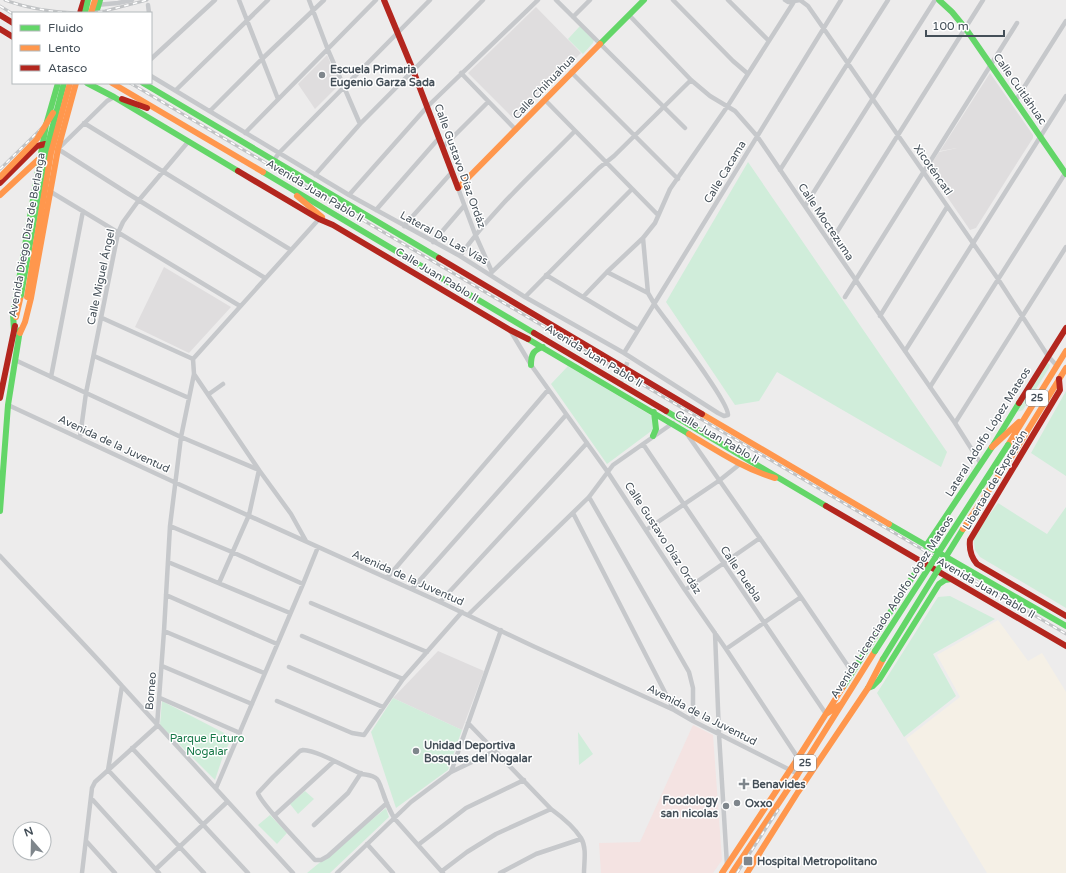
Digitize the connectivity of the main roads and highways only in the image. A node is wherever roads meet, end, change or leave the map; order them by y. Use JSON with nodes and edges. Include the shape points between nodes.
{"nodes":[{"id":1,"x":90,"y":0,"type":"edge"},
{"id":2,"x":384,"y":0,"type":"edge"},
{"id":3,"x":644,"y":0,"type":"edge"},
{"id":4,"x":939,"y":0,"type":"edge"},
{"id":5,"x":97,"y":1,"type":"edge"},
{"id":6,"x":84,"y":12,"type":"edge"},
{"id":7,"x":92,"y":12,"type":"edge"},
{"id":8,"x":96,"y":12,"type":"edge"},
{"id":9,"x":0,"y":15,"type":"edge"},
{"id":10,"x":12,"y":21,"type":"edge"},
{"id":11,"x":0,"y":29,"type":"edge"},
{"id":12,"x":12,"y":36,"type":"edge"},
{"id":13,"x":58,"y":84,"type":"edge"},
{"id":14,"x":64,"y":84,"type":"edge"},
{"id":15,"x":70,"y":84,"type":"edge"},
{"id":16,"x":76,"y":84,"type":"edge"},
{"id":17,"x":89,"y":84,"type":"edge"},
{"id":18,"x":114,"y":84,"type":"edge"},
{"id":19,"x":145,"y":84,"type":"edge"},
{"id":20,"x":114,"y":97,"type":"junction"},
{"id":21,"x":57,"y":106,"type":"junction"},
{"id":22,"x":154,"y":109,"type":"junction"},
{"id":23,"x":46,"y":124,"type":"junction"},
{"id":24,"x":64,"y":126,"type":"junction"},
{"id":25,"x":43,"y":144,"type":"junction"},
{"id":26,"x":55,"y":150,"type":"junction"},
{"id":27,"x":40,"y":157,"type":"junction"},
{"id":28,"x":38,"y":172,"type":"junction"},
{"id":29,"x":54,"y":173,"type":"junction"},
{"id":30,"x":1066,"y":173,"type":"edge"},
{"id":31,"x":0,"y":177,"type":"edge"},
{"id":32,"x":0,"y":183,"type":"edge"},
{"id":33,"x":287,"y":186,"type":"junction"},
{"id":34,"x":458,"y":188,"type":"joint"},
{"id":35,"x":0,"y":195,"type":"edge"},
{"id":36,"x":333,"y":226,"type":"junction"},
{"id":37,"x":24,"y":296,"type":"junction"},
{"id":38,"x":1066,"y":328,"type":"edge"},
{"id":39,"x":17,"y":331,"type":"junction"},
{"id":40,"x":543,"y":347,"type":"junction"},
{"id":41,"x":1066,"y":351,"type":"edge"},
{"id":42,"x":531,"y":365,"type":"road end"},
{"id":43,"x":1066,"y":368,"type":"edge"},
{"id":44,"x":1059,"y":379,"type":"junction"},
{"id":45,"x":0,"y":398,"type":"edge"},
{"id":46,"x":654,"y":412,"type":"junction"},
{"id":47,"x":1027,"y":416,"type":"junction"},
{"id":48,"x":653,"y":436,"type":"road end"},
{"id":49,"x":992,"y":447,"type":"junction"},
{"id":50,"x":779,"y":478,"type":"junction"},
{"id":51,"x":0,"y":511,"type":"edge"},
{"id":52,"x":926,"y":546,"type":"junction"},
{"id":53,"x":922,"y":562,"type":"junction"},
{"id":54,"x":914,"y":574,"type":"junction"},
{"id":55,"x":951,"y":579,"type":"junction"},
{"id":56,"x":936,"y":588,"type":"junction"},
{"id":57,"x":1066,"y":616,"type":"edge"},
{"id":58,"x":1066,"y":624,"type":"edge"},
{"id":59,"x":1066,"y":646,"type":"edge"},
{"id":60,"x":868,"y":688,"type":"junction"},
{"id":61,"x":842,"y":703,"type":"junction"},
{"id":62,"x":826,"y":714,"type":"junction"},
{"id":63,"x":722,"y":873,"type":"edge"},
{"id":64,"x":732,"y":873,"type":"edge"},
{"id":65,"x":747,"y":873,"type":"edge"}],
"edges":[{"from":1,"to":5,"type":"main road"},
{"from":1,"to":6,"type":"main road","bridge":true},
{"from":2,"to":34,"type":"main road","name":"Calle Gustavo Díaz Ordáz"},
{"from":3,"to":34,"type":"main road","name":"Calle Chihuahua"},
{"from":4,"to":30,"type":"main road","name":"Calle Cuitláhuac","via":[[966,29]]},
{"from":5,"to":7,"type":"main road","bridge":true},
{"from":5,"to":8,"type":"main road"},
{"from":9,"to":10,"type":"main road"},
{"from":11,"to":12,"type":"main road"},
{"from":13,"to":23,"type":"main road"},
{"from":14,"to":21,"type":"main road","name":"Avenida Diego Díaz de Berlanga","bridge":true},
{"from":15,"to":37,"type":"main road","name":"Avenida Diego Díaz de Berlanga","bridge":true,"via":[[51,153]]},
{"from":16,"to":24,"type":"main road"},
{"from":17,"to":20,"type":"main road","name":"Calle Juan Pablo II"},
{"from":18,"to":22,"type":"main road","name":"Avenida Juan Pablo II"},
{"from":19,"to":52,"type":"main road","name":"Avenida Juan Pablo II"},
{"from":20,"to":22,"type":"main road"},
{"from":20,"to":36,"type":"main road","name":"Calle Juan Pablo II"},
{"from":21,"to":31,"type":"main road","bridge":true,"via":[[37,139]]},
{"from":21,"to":37,"type":"main road","name":"Avenida Diego Díaz de Berlanga","bridge":true,"via":[[43,165]]},
{"from":22,"to":33,"type":"main road","name":"Avenida Juan Pablo II"},
{"from":23,"to":24,"type":"main road"},
{"from":23,"to":25,"type":"main road"},
{"from":24,"to":26,"type":"main road"},
{"from":25,"to":26,"type":"main road","via":[[50,144]]},
{"from":25,"to":27,"type":"main road"},
{"from":25,"to":32,"type":"main road","via":[[37,146]]},
{"from":26,"to":27,"type":"main road"},
{"from":26,"to":29,"type":"main road"},
{"from":27,"to":28,"type":"main road"},
{"from":27,"to":35,"type":"main road"},
{"from":28,"to":29,"type":"main road","via":[[48,168]]},
{"from":28,"to":39,"type":"main road","via":[[13,314]]},
{"from":29,"to":39,"type":"main road","via":[[31,298],[25,322]]},
{"from":33,"to":36,"type":"main road"},
{"from":33,"to":50,"type":"main road","name":"Avenida Juan Pablo II"},
{"from":36,"to":40,"type":"main road","name":"Calle Juan Pablo II"},
{"from":37,"to":39,"type":"main road","name":"Avenida Diego Díaz de Berlanga"},
{"from":38,"to":49,"type":"main road","name":"Lateral Adolfo López Mateos"},
{"from":39,"to":45,"type":"main road","name":"Avenida Diego Díaz de Berlanga"},
{"from":39,"to":51,"type":"main road","name":"Avenida Diego Díaz de Berlanga","via":[[8,404]]},
{"from":40,"to":42,"type":"main road","via":[[534,350],[530,358]]},
{"from":40,"to":46,"type":"main road","name":"Calle Juan Pablo II"},
{"from":41,"to":47,"type":"main road","name":"Avenida Licenciado Adolfo López Mateos","number":"25"},
{"from":43,"to":44,"type":"main road","name":"Avenida Licenciado Adolfo López Mateos","number":"25"},
{"from":44,"to":57,"type":"main road","name":"Libertad de Expresión","via":[[1058,394],[970,540],[969,546],[971,556],[977,564]]},
{"from":44,"to":60,"type":"main road","name":"Avenida Licenciado Adolfo López Mateos","number":"25","bridge":true,"via":[[953,544]]},
{"from":46,"to":48,"type":"main road","via":[[656,428]]},
{"from":46,"to":50,"type":"main road","name":"Calle Juan Pablo II","via":[[740,464],[772,478]]},
{"from":47,"to":49,"type":"main road"},
{"from":47,"to":61,"type":"main road","name":"Avenida Licenciado Adolfo López Mateos","number":"25","bridge":true},
{"from":49,"to":52,"type":"main road","name":"Lateral Adolfo López Mateos"},
{"from":50,"to":53,"type":"main road","name":"Avenida Juan Pablo II"},
{"from":52,"to":58,"type":"main road","name":"Avenida Juan Pablo II"},
{"from":53,"to":54,"type":"main road"},
{"from":53,"to":55,"type":"main road","name":"Avenida Juan Pablo II"},
{"from":54,"to":56,"type":"main road","via":[[929,576]]},
{"from":54,"to":62,"type":"main road"},
{"from":55,"to":56,"type":"main road","via":[[942,581]]},
{"from":55,"to":59,"type":"main road","name":"Avenida Juan Pablo II"},
{"from":56,"to":60,"type":"main road","via":[[879,680]]},
{"from":60,"to":65,"type":"main road","name":"Avenida Licenciado Adolfo López Mateos","number":"25"},
{"from":61,"to":62,"type":"main road"},
{"from":61,"to":64,"type":"main road","name":"Avenida Licenciado Adolfo López Mateos","number":"25"},
{"from":62,"to":63,"type":"main road"}]}
